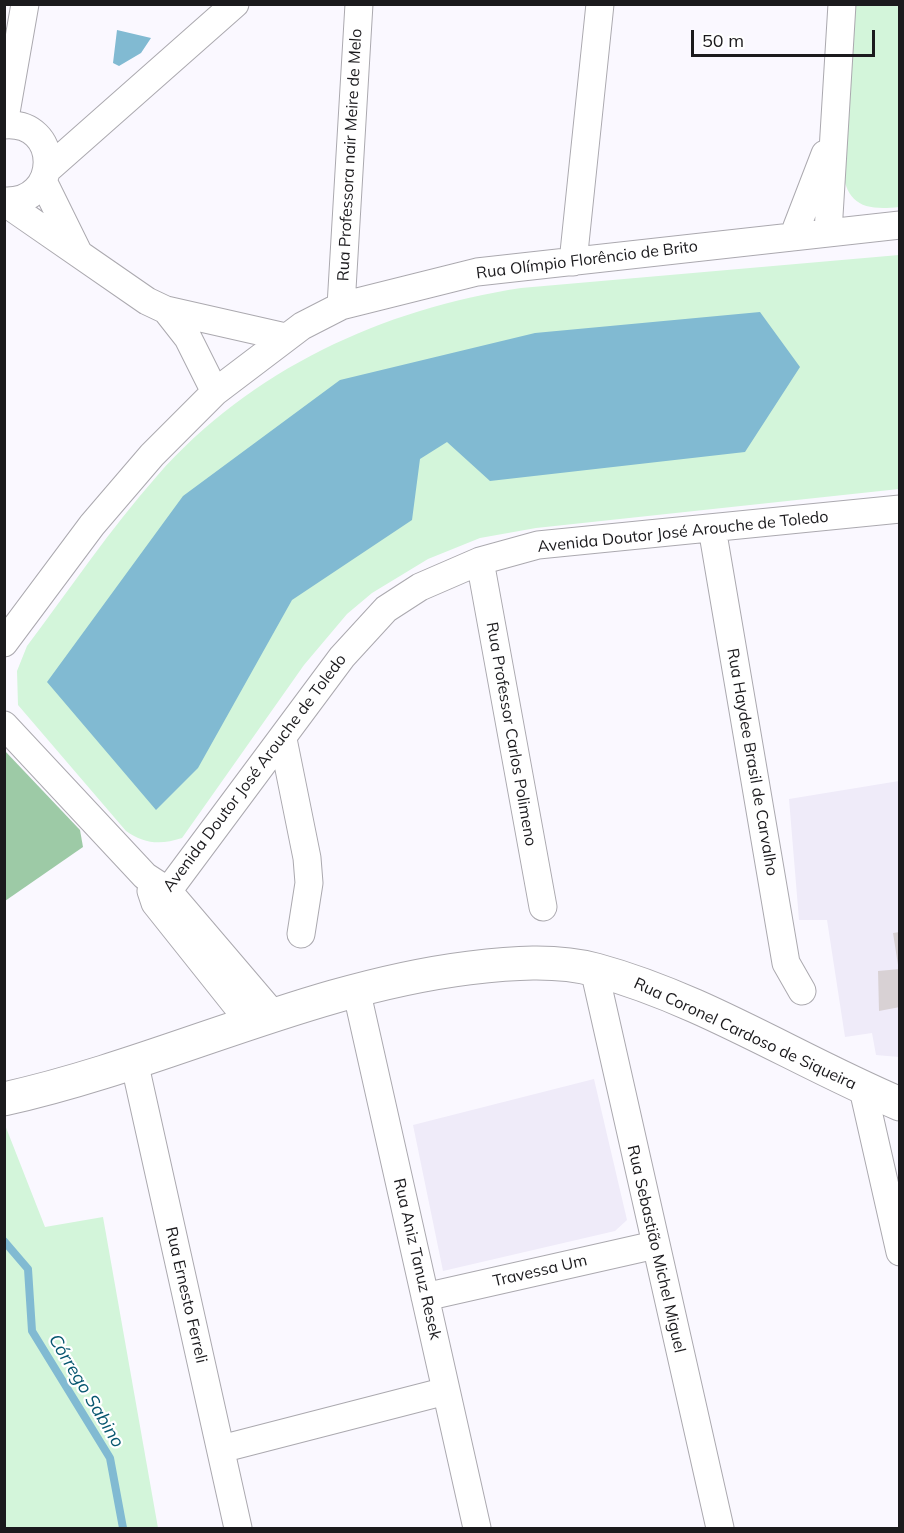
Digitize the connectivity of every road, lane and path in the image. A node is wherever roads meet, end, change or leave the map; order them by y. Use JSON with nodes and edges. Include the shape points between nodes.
{"nodes":[{"id":1,"x":25,"y":4,"type":"edge"},
{"id":2,"x":235,"y":4,"type":"edge"},
{"id":3,"x":359,"y":4,"type":"edge"},
{"id":4,"x":600,"y":4,"type":"edge"},
{"id":5,"x":842,"y":4,"type":"edge"},
{"id":6,"x":4,"y":124,"type":"edge"},
{"id":7,"x":99,"y":125,"type":"junction"},
{"id":8,"x":835,"y":131,"type":"junction"},
{"id":9,"x":41,"y":141,"type":"junction"},
{"id":10,"x":45,"y":176,"type":"junction"},
{"id":11,"x":4,"y":202,"type":"edge"},
{"id":12,"x":900,"y":225,"type":"edge"},
{"id":13,"x":828,"y":232,"type":"junction"},
{"id":14,"x":793,"y":237,"type":"junction"},
{"id":15,"x":79,"y":253,"type":"junction"},
{"id":16,"x":573,"y":262,"type":"junction"},
{"id":17,"x":341,"y":306,"type":"junction"},
{"id":18,"x":166,"y":310,"type":"junction"},
{"id":19,"x":285,"y":337,"type":"junction"},
{"id":20,"x":214,"y":392,"type":"junction"},
{"id":21,"x":900,"y":509,"type":"edge"},
{"id":22,"x":712,"y":528,"type":"junction"},
{"id":23,"x":480,"y":561,"type":"junction"},
{"id":24,"x":4,"y":643,"type":"edge"},
{"id":25,"x":4,"y":725,"type":"edge"},
{"id":26,"x":284,"y":739,"type":"junction"},
{"id":27,"x":162,"y":897,"type":"junction"},
{"id":28,"x":543,"y":907,"type":"dead end"},
{"id":29,"x":300,"y":934,"type":"dead end"},
{"id":30,"x":594,"y":969,"type":"junction"},
{"id":31,"x":356,"y":990,"type":"junction"},
{"id":32,"x":802,"y":991,"type":"dead end"},
{"id":33,"x":260,"y":1017,"type":"junction"},
{"id":34,"x":134,"y":1061,"type":"junction"},
{"id":35,"x":863,"y":1089,"type":"junction"},
{"id":36,"x":4,"y":1099,"type":"edge"},
{"id":37,"x":900,"y":1104,"type":"edge"},
{"id":38,"x":655,"y":1245,"type":"junction"},
{"id":39,"x":900,"y":1252,"type":"edge"},
{"id":40,"x":425,"y":1297,"type":"junction"},
{"id":41,"x":446,"y":1391,"type":"junction"},
{"id":42,"x":221,"y":1449,"type":"junction"},
{"id":43,"x":238,"y":1528,"type":"edge"},
{"id":44,"x":477,"y":1528,"type":"edge"},
{"id":45,"x":720,"y":1528,"type":"edge"}],
"edges":[{"from":1,"to":6,"type":"street"},
{"from":2,"to":7,"type":"street"},
{"from":3,"to":17,"type":"street","name":"Rua Professora nair Meire de Melo"},
{"from":4,"to":16,"type":"street"},
{"from":5,"to":8,"type":"street"},
{"from":6,"to":9,"type":"street","via":[[25,127]]},
{"from":7,"to":9,"type":"street"},
{"from":7,"to":10,"type":"street"},
{"from":8,"to":13,"type":"street"},
{"from":8,"to":14,"type":"street"},
{"from":9,"to":10,"type":"street","via":[[48,159]]},
{"from":10,"to":11,"type":"street","via":[[26,198]]},
{"from":10,"to":15,"type":"street"},
{"from":11,"to":15,"type":"street"},
{"from":12,"to":13,"type":"street","name":"Rua Olímpio Florêncio de Brito"},
{"from":13,"to":14,"type":"street","name":"Rua Olímpio Florêncio de Brito"},
{"from":14,"to":16,"type":"street","name":"Rua Olímpio Florêncio de Brito"},
{"from":15,"to":18,"type":"street"},
{"from":16,"to":17,"type":"street","name":"Rua Olímpio Florêncio de Brito","via":[[477,272]]},
{"from":17,"to":19,"type":"street","name":"Rua Olímpio Florêncio de Brito"},
{"from":18,"to":19,"type":"street"},
{"from":18,"to":20,"type":"street","via":[[188,338]]},
{"from":19,"to":20,"type":"street","name":"Rua Olímpio Florêncio de Brito"},
{"from":20,"to":24,"type":"street","name":"Rua Olímpio Florêncio de Brito","via":[[152,455],[92,525]]},
{"from":21,"to":22,"type":"street","name":"Avenida Doutor José Arouche de Toledo"},
{"from":22,"to":23,"type":"street","name":"Avenida Doutor José Arouche de Toledo","via":[[538,545]]},
{"from":22,"to":32,"type":"street","name":"Rua Haydee Brasil de Carvalho","via":[[786,963]]},
{"from":23,"to":26,"type":"street","name":"Avenida Doutor José Arouche de Toledo","via":[[420,587],[386,609],[342,657]]},
{"from":23,"to":28,"type":"street","name":"Rua Professor Carlos Polimeno"},
{"from":25,"to":27,"type":"street"},
{"from":26,"to":27,"type":"street","name":"Avenida Doutor José Arouche de Toledo"},
{"from":26,"to":29,"type":"street","via":[[307,858],[309,883]]},
{"from":27,"to":33,"type":"street"},
{"from":30,"to":31,"type":"main road","name":"Rua Coronel Cardoso de Siqueira","via":[[542,963],[499,964],[431,973]]},
{"from":30,"to":35,"type":"main road","name":"Rua Coronel Cardoso de Siqueira","via":[[652,988]]},
{"from":30,"to":38,"type":"street","name":"Rua Sebastião Michel Miguel"},
{"from":31,"to":33,"type":"main road","name":"Rua Coronel Cardoso de Siqueira"},
{"from":31,"to":40,"type":"street","name":"Rua Aniz Tanuz Resek"},
{"from":33,"to":34,"type":"main road","name":"Rua Coronel Cardoso de Siqueira"},
{"from":34,"to":36,"type":"main road","name":"Rua Coronel Cardoso de Siqueira"},
{"from":34,"to":42,"type":"street","name":"Rua Ernesto Ferreli"},
{"from":35,"to":37,"type":"main road","name":"Rua Coronel Cardoso de Siqueira"},
{"from":35,"to":39,"type":"street"},
{"from":38,"to":40,"type":"street","name":"Travessa Um"},
{"from":38,"to":45,"type":"street","name":"Rua Sebastião Michel Miguel"},
{"from":40,"to":41,"type":"street","name":"Rua Aniz Tanuz Resek"},
{"from":41,"to":42,"type":"street"},
{"from":41,"to":44,"type":"street","name":"Rua Aniz Tanuz Resek"},
{"from":42,"to":43,"type":"street","name":"Rua Ernesto Ferreli"}]}
